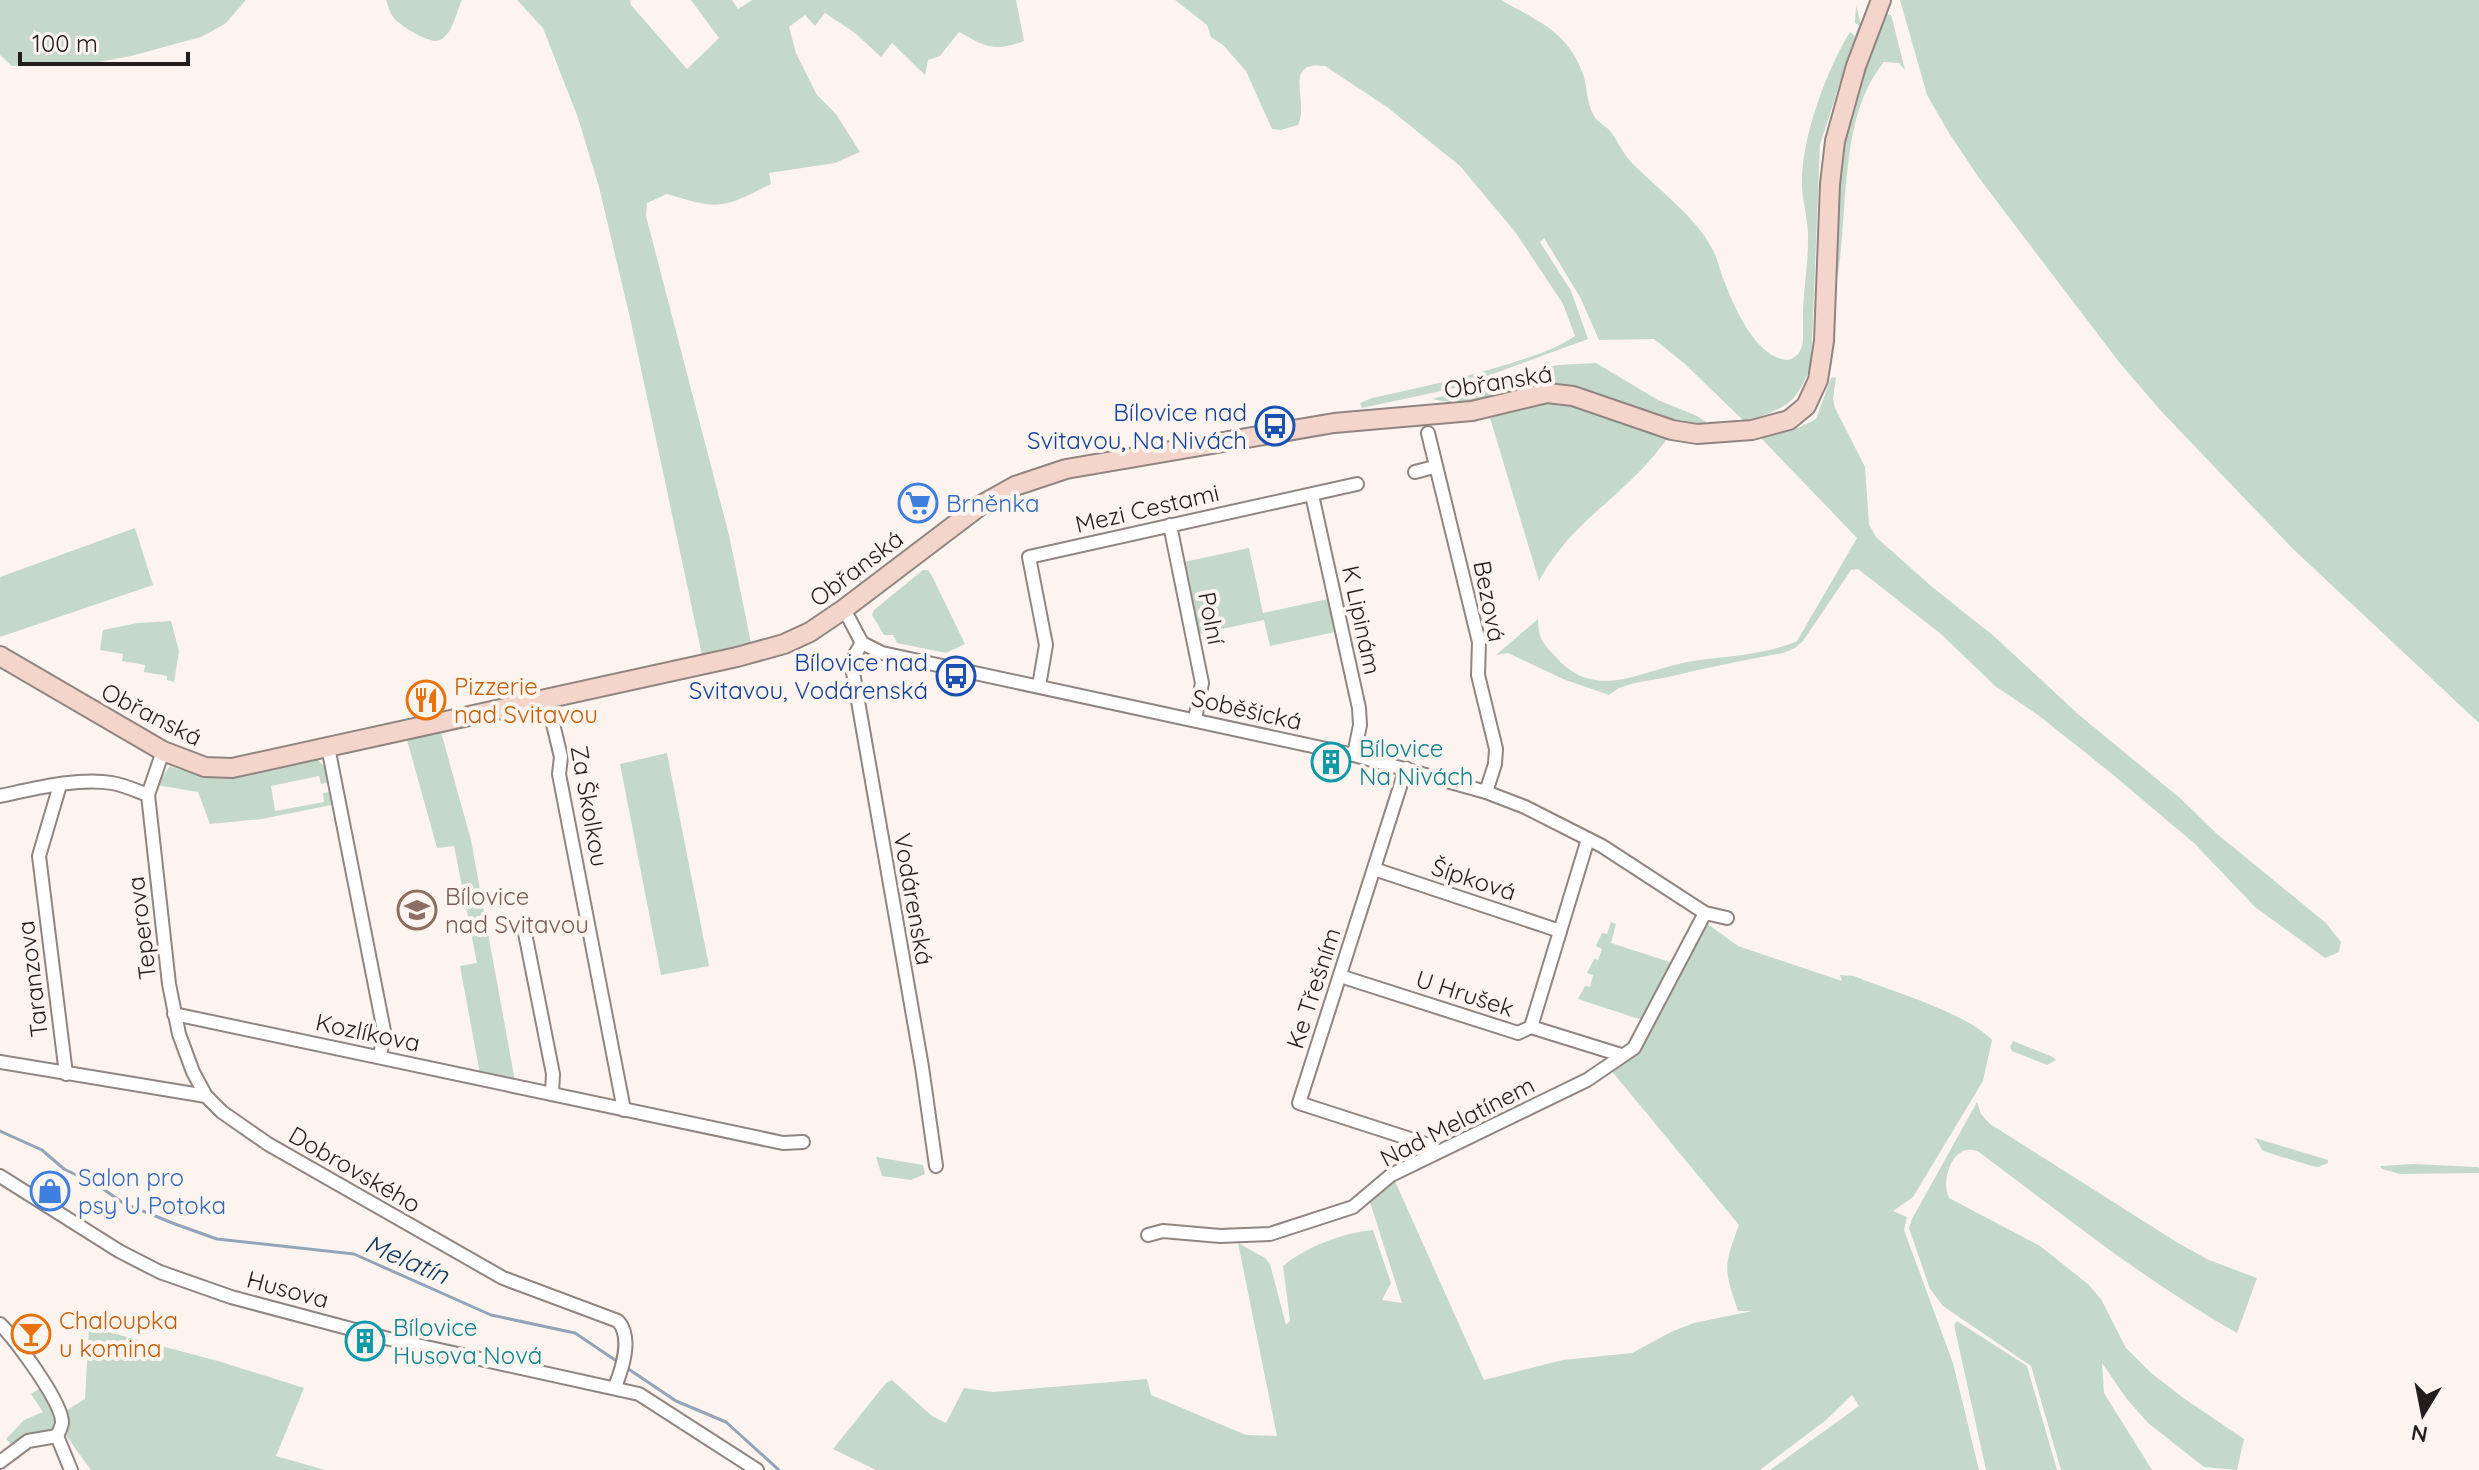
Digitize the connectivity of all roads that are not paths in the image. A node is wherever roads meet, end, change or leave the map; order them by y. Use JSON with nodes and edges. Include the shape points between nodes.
{"nodes":[{"id":1,"x":1881,"y":0,"type":"edge"},
{"id":2,"x":1428,"y":433,"type":"dead end"},
{"id":3,"x":1434,"y":467,"type":"junction"},
{"id":4,"x":1415,"y":472,"type":"dead end"},
{"id":5,"x":1357,"y":484,"type":"dead end"},
{"id":6,"x":1312,"y":495,"type":"junction"},
{"id":7,"x":1170,"y":525,"type":"junction"},
{"id":8,"x":844,"y":609,"type":"junction"},
{"id":9,"x":862,"y":643,"type":"junction"},
{"id":10,"x":0,"y":656,"type":"edge"},
{"id":11,"x":1039,"y":686,"type":"junction"},
{"id":12,"x":547,"y":699,"type":"junction"},
{"id":13,"x":1195,"y":719,"type":"junction"},
{"id":14,"x":328,"y":747,"type":"junction"},
{"id":15,"x":163,"y":751,"type":"junction"},
{"id":16,"x":1354,"y":755,"type":"junction"},
{"id":17,"x":1406,"y":768,"type":"junction"},
{"id":18,"x":60,"y":785,"type":"junction"},
{"id":19,"x":1486,"y":792,"type":"junction"},
{"id":20,"x":148,"y":795,"type":"junction"},
{"id":21,"x":0,"y":796,"type":"edge"},
{"id":22,"x":1588,"y":839,"type":"junction"},
{"id":23,"x":1374,"y":869,"type":"junction"},
{"id":24,"x":1705,"y":913,"type":"junction"},
{"id":25,"x":1727,"y":918,"type":"dead end"},
{"id":26,"x":524,"y":928,"type":"dead end"},
{"id":27,"x":1560,"y":931,"type":"junction"},
{"id":28,"x":1340,"y":976,"type":"junction"},
{"id":29,"x":174,"y":1014,"type":"junction"},
{"id":30,"x":1531,"y":1027,"type":"junction"},
{"id":31,"x":1621,"y":1055,"type":"junction"},
{"id":32,"x":380,"y":1057,"type":"junction"},
{"id":33,"x":0,"y":1062,"type":"edge"},
{"id":34,"x":66,"y":1074,"type":"junction"},
{"id":35,"x":552,"y":1094,"type":"junction"},
{"id":36,"x":206,"y":1096,"type":"junction"},
{"id":37,"x":624,"y":1110,"type":"junction"},
{"id":38,"x":1418,"y":1141,"type":"junction"},
{"id":39,"x":803,"y":1142,"type":"dead end"},
{"id":40,"x":1432,"y":1146,"type":"dead end"},
{"id":41,"x":1413,"y":1156,"type":"dead end"},
{"id":42,"x":936,"y":1166,"type":"dead end"},
{"id":43,"x":0,"y":1176,"type":"edge"},
{"id":44,"x":1148,"y":1235,"type":"dead end"},
{"id":45,"x":0,"y":1324,"type":"edge"},
{"id":46,"x":615,"y":1387,"type":"junction"},
{"id":47,"x":57,"y":1436,"type":"junction"},
{"id":48,"x":0,"y":1462,"type":"edge"},
{"id":49,"x":71,"y":1470,"type":"edge"},
{"id":50,"x":757,"y":1470,"type":"edge"}],
"edges":[{"from":1,"to":8,"type":"main road","name":"Obřanská","via":[[1835,141],[1818,380],[1801,411],[1782,423],[1712,435],[1687,433],[1573,396],[1547,393],[1472,411],[1334,423],[1090,464],[1003,491]]},
{"from":2,"to":3,"type":"street","name":"Bezová"},
{"from":3,"to":4,"type":"street"},
{"from":3,"to":19,"type":"street","name":"Bezová","via":[[1479,642],[1478,675],[1496,741]]},
{"from":5,"to":6,"type":"street","name":"Mezi Cestami"},
{"from":6,"to":7,"type":"street","name":"Mezi Cestami"},
{"from":6,"to":16,"type":"street","name":"K Lipinám","via":[[1359,708]]},
{"from":7,"to":11,"type":"street","name":"Mezi Cestami","via":[[1029,557],[1046,645]]},
{"from":7,"to":13,"type":"street","name":"Polní","via":[[1202,683]]},
{"from":8,"to":9,"type":"street"},
{"from":8,"to":12,"type":"main road","name":"Obřanská","via":[[810,632],[770,649]]},
{"from":9,"to":11,"type":"street","name":"Soběšická","via":[[899,657]]},
{"from":9,"to":42,"type":"street","name":"Vodárenská","via":[[851,661]]},
{"from":10,"to":15,"type":"main road","name":"Obřanská"},
{"from":11,"to":13,"type":"street","name":"Soběšická"},
{"from":12,"to":14,"type":"main road","name":"Obřanská"},
{"from":12,"to":37,"type":"street","name":"Za Školkou"},
{"from":13,"to":16,"type":"street","name":"Soběšická"},
{"from":14,"to":15,"type":"main road","name":"Obřanská","via":[[232,768],[189,763]]},
{"from":14,"to":32,"type":"street","via":[[384,1031]]},
{"from":15,"to":20,"type":"street","name":"Teperova"},
{"from":16,"to":17,"type":"street","name":"Soběšická"},
{"from":17,"to":19,"type":"street","name":"Soběšická"},
{"from":17,"to":23,"type":"street","name":"Ke Třešním"},
{"from":18,"to":20,"type":"street","via":[[111,783]]},
{"from":18,"to":21,"type":"street"},
{"from":18,"to":34,"type":"street","name":"Taranzova","via":[[39,856]]},
{"from":19,"to":22,"type":"street","name":"Soběšická"},
{"from":20,"to":29,"type":"street","name":"Teperova"},
{"from":22,"to":24,"type":"street","name":"Soběšická"},
{"from":22,"to":27,"type":"street"},
{"from":23,"to":27,"type":"street","name":"Šípková"},
{"from":23,"to":28,"type":"street","name":"Ke Třešním"},
{"from":24,"to":25,"type":"street","name":"Soběšická"},
{"from":24,"to":31,"type":"street","name":"Nad Melatínem","via":[[1634,1048]]},
{"from":26,"to":35,"type":"street","via":[[553,1074]]},
{"from":27,"to":30,"type":"street"},
{"from":28,"to":30,"type":"street","name":"U Hrušek","via":[[1518,1033]]},
{"from":28,"to":38,"type":"street","name":"Ke Třešním","via":[[1299,1103]]},
{"from":29,"to":32,"type":"street","name":"Kozlíkova"},
{"from":29,"to":36,"type":"street","name":"Teperova"},
{"from":30,"to":31,"type":"street","name":"U Hrušek"},
{"from":31,"to":44,"type":"street","name":"Nad Melatínem","via":[[1587,1080],[1391,1175],[1348,1209],[1270,1234]]},
{"from":32,"to":35,"type":"street","name":"Kozlíkova"},
{"from":33,"to":34,"type":"street"},
{"from":34,"to":36,"type":"street"},
{"from":35,"to":37,"type":"street","name":"Kozlíkova"},
{"from":36,"to":46,"type":"street","name":"Dobrovského","via":[[268,1144],[503,1278],[618,1321],[625,1336]]},
{"from":37,"to":39,"type":"street","name":"Kozlíkova","via":[[783,1143]]},
{"from":38,"to":40,"type":"street","name":"Ke Třešním"},
{"from":38,"to":41,"type":"street"},
{"from":43,"to":46,"type":"street","name":"Husova","via":[[133,1260],[220,1294],[385,1338]]},
{"from":45,"to":47,"type":"street","via":[[19,1344],[59,1409],[62,1423]]},
{"from":46,"to":50,"type":"street","name":"Husova","via":[[667,1410]]},
{"from":47,"to":48,"type":"street","via":[[28,1441]]},
{"from":47,"to":49,"type":"street"}]}
